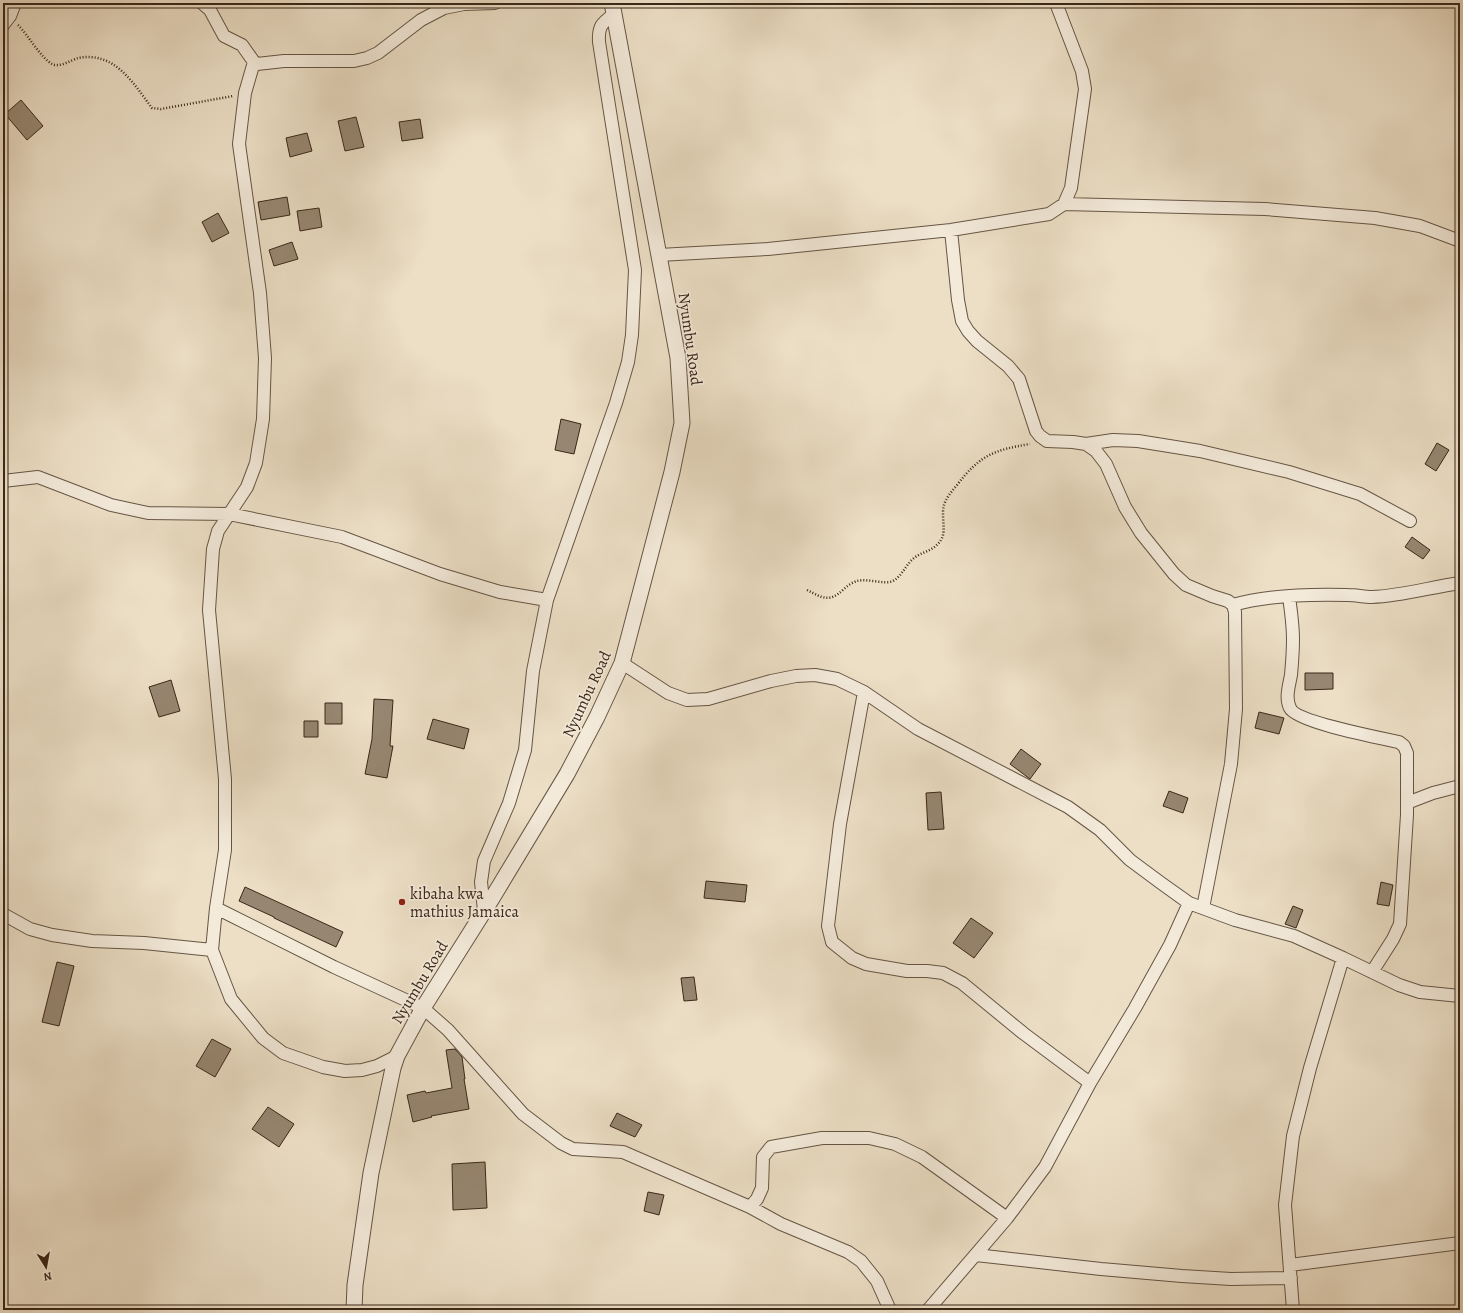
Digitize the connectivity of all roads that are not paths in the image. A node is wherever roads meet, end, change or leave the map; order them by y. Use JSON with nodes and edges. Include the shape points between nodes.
{"nodes":[{"id":1,"x":16,"y":3,"type":"edge"},
{"id":2,"x":495,"y":3,"type":"edge"},
{"id":3,"x":1056,"y":3,"type":"edge"},
{"id":4,"x":208,"y":5,"type":"edge"},
{"id":5,"x":613,"y":8,"type":"edge"},
{"id":6,"x":6,"y":20,"type":"edge"},
{"id":7,"x":254,"y":62,"type":"junction"},
{"id":8,"x":1064,"y":204,"type":"junction"},
{"id":9,"x":951,"y":230,"type":"junction"},
{"id":10,"x":1460,"y":241,"type":"edge"},
{"id":11,"x":659,"y":255,"type":"junction"},
{"id":12,"x":1086,"y":444,"type":"junction"},
{"id":13,"x":3,"y":481,"type":"edge"},
{"id":14,"x":229,"y":514,"type":"junction"},
{"id":15,"x":1410,"y":521,"type":"dead end"},
{"id":16,"x":1460,"y":584,"type":"edge"},
{"id":17,"x":1289,"y":597,"type":"junction"},
{"id":18,"x":547,"y":600,"type":"junction"},
{"id":19,"x":1233,"y":605,"type":"junction"},
{"id":20,"x":622,"y":663,"type":"junction"},
{"id":21,"x":864,"y":692,"type":"junction"},
{"id":22,"x":1460,"y":786,"type":"edge"},
{"id":23,"x":1407,"y":804,"type":"junction"},
{"id":24,"x":1189,"y":902,"type":"junction"},
{"id":25,"x":216,"y":908,"type":"junction"},
{"id":26,"x":1203,"y":908,"type":"junction"},
{"id":27,"x":484,"y":910,"type":"junction"},
{"id":28,"x":3,"y":914,"type":"edge"},
{"id":29,"x":212,"y":950,"type":"junction"},
{"id":30,"x":1343,"y":958,"type":"junction"},
{"id":31,"x":1372,"y":972,"type":"junction"},
{"id":32,"x":1460,"y":996,"type":"edge"},
{"id":33,"x":423,"y":1008,"type":"junction"},
{"id":34,"x":398,"y":1056,"type":"junction"},
{"id":35,"x":1090,"y":1083,"type":"junction"},
{"id":36,"x":750,"y":1207,"type":"junction"},
{"id":37,"x":1007,"y":1218,"type":"junction"},
{"id":38,"x":1460,"y":1243,"type":"edge"},
{"id":39,"x":976,"y":1255,"type":"junction"},
{"id":40,"x":1290,"y":1272,"type":"junction"},
{"id":41,"x":354,"y":1310,"type":"edge"},
{"id":42,"x":890,"y":1310,"type":"edge"},
{"id":43,"x":928,"y":1310,"type":"edge"},
{"id":44,"x":1293,"y":1310,"type":"edge"}],
"edges":[{"from":1,"to":6,"type":"street"},
{"from":2,"to":7,"type":"street","via":[[464,4],[444,8],[421,20],[378,53],[367,58],[354,61],[284,61],[257,64]]},
{"from":3,"to":8,"type":"street","via":[[1082,71],[1085,89],[1071,188]]},
{"from":4,"to":7,"type":"street","via":[[224,36],[242,46]]},
{"from":5,"to":11,"type":"street","name":"Nyumbu Road"},
{"from":5,"to":18,"type":"street","via":[[598,32],[635,270],[632,335],[628,362],[616,403]]},
{"from":7,"to":14,"type":"street","via":[[245,94],[239,144],[260,293],[265,358],[263,419],[256,463],[247,487]]},
{"from":8,"to":9,"type":"street","via":[[1049,214]]},
{"from":8,"to":10,"type":"street","via":[[1265,209],[1375,218],[1420,226]]},
{"from":9,"to":11,"type":"street","via":[[768,250]]},
{"from":9,"to":12,"type":"street","via":[[958,300],[962,321],[968,331],[1019,379],[1036,431],[1040,436],[1047,441]]},
{"from":11,"to":20,"type":"street","name":"Nyumbu Road","via":[[678,358],[682,423],[672,472]]},
{"from":12,"to":15,"type":"street","via":[[1113,440],[1138,441],[1215,454],[1289,472],[1360,494]]},
{"from":12,"to":19,"type":"street","via":[[1096,451],[1106,464],[1125,507],[1141,533],[1174,574],[1186,585]]},
{"from":13,"to":14,"type":"street","via":[[38,477],[111,505],[148,513]]},
{"from":14,"to":18,"type":"street","via":[[342,537],[440,574],[500,592]]},
{"from":14,"to":25,"type":"street","via":[[218,531],[213,549],[209,610],[225,779],[225,850]]},
{"from":16,"to":17,"type":"street","via":[[1372,597]]},
{"from":17,"to":19,"type":"street","via":[[1248,600]]},
{"from":17,"to":23,"type":"street","via":[[1294,640],[1287,694],[1291,710],[1298,716],[1399,742],[1404,746],[1407,753]]},
{"from":18,"to":27,"type":"street","via":[[533,671],[525,750],[509,802],[484,861],[481,882]]},
{"from":19,"to":26,"type":"street","via":[[1236,709],[1231,764]]},
{"from":20,"to":21,"type":"street","via":[[668,693],[687,700],[708,699],[771,681],[815,675],[837,679]]},
{"from":20,"to":27,"type":"street","name":"Nyumbu Road","via":[[567,774]]},
{"from":21,"to":24,"type":"street","via":[[918,729],[1068,806],[1100,830],[1130,860],[1160,884]]},
{"from":21,"to":35,"type":"street","via":[[840,824],[828,926],[832,942],[852,958],[866,964],[907,971],[943,973],[962,983]]},
{"from":22,"to":23,"type":"street","via":[[1433,793]]},
{"from":23,"to":31,"type":"street","via":[[1400,924]]},
{"from":24,"to":26,"type":"street"},
{"from":24,"to":35,"type":"street","via":[[1170,945]]},
{"from":25,"to":29,"type":"street"},
{"from":25,"to":33,"type":"street"},
{"from":26,"to":30,"type":"street","via":[[1235,920],[1294,936]]},
{"from":27,"to":33,"type":"street","name":"Nyumbu Road"},
{"from":28,"to":29,"type":"street","via":[[30,929],[52,935],[92,941]]},
{"from":29,"to":34,"type":"street","via":[[231,999],[263,1038],[283,1053],[322,1067],[344,1071],[378,1066]]},
{"from":30,"to":31,"type":"street"},
{"from":30,"to":40,"type":"street","via":[[1310,1068],[1293,1136],[1284,1205]]},
{"from":31,"to":32,"type":"street","via":[[1420,992]]},
{"from":33,"to":34,"type":"street","name":"Nyumbu Road"},
{"from":33,"to":36,"type":"street","via":[[448,1030],[523,1114],[560,1143],[573,1149],[623,1152]]},
{"from":34,"to":41,"type":"street","name":"Nyumbu Road","via":[[393,1068],[371,1173],[355,1285]]},
{"from":35,"to":37,"type":"street","via":[[1045,1167]]},
{"from":36,"to":37,"type":"street","via":[[762,1188],[763,1157],[771,1147],[822,1138],[869,1138],[895,1144],[922,1157]]},
{"from":36,"to":42,"type":"street","via":[[781,1224],[848,1252],[861,1261],[877,1281]]},
{"from":37,"to":39,"type":"street"},
{"from":38,"to":40,"type":"street"},
{"from":39,"to":40,"type":"street","via":[[1101,1269],[1231,1279]]},
{"from":39,"to":43,"type":"street"},
{"from":40,"to":44,"type":"street"}]}
